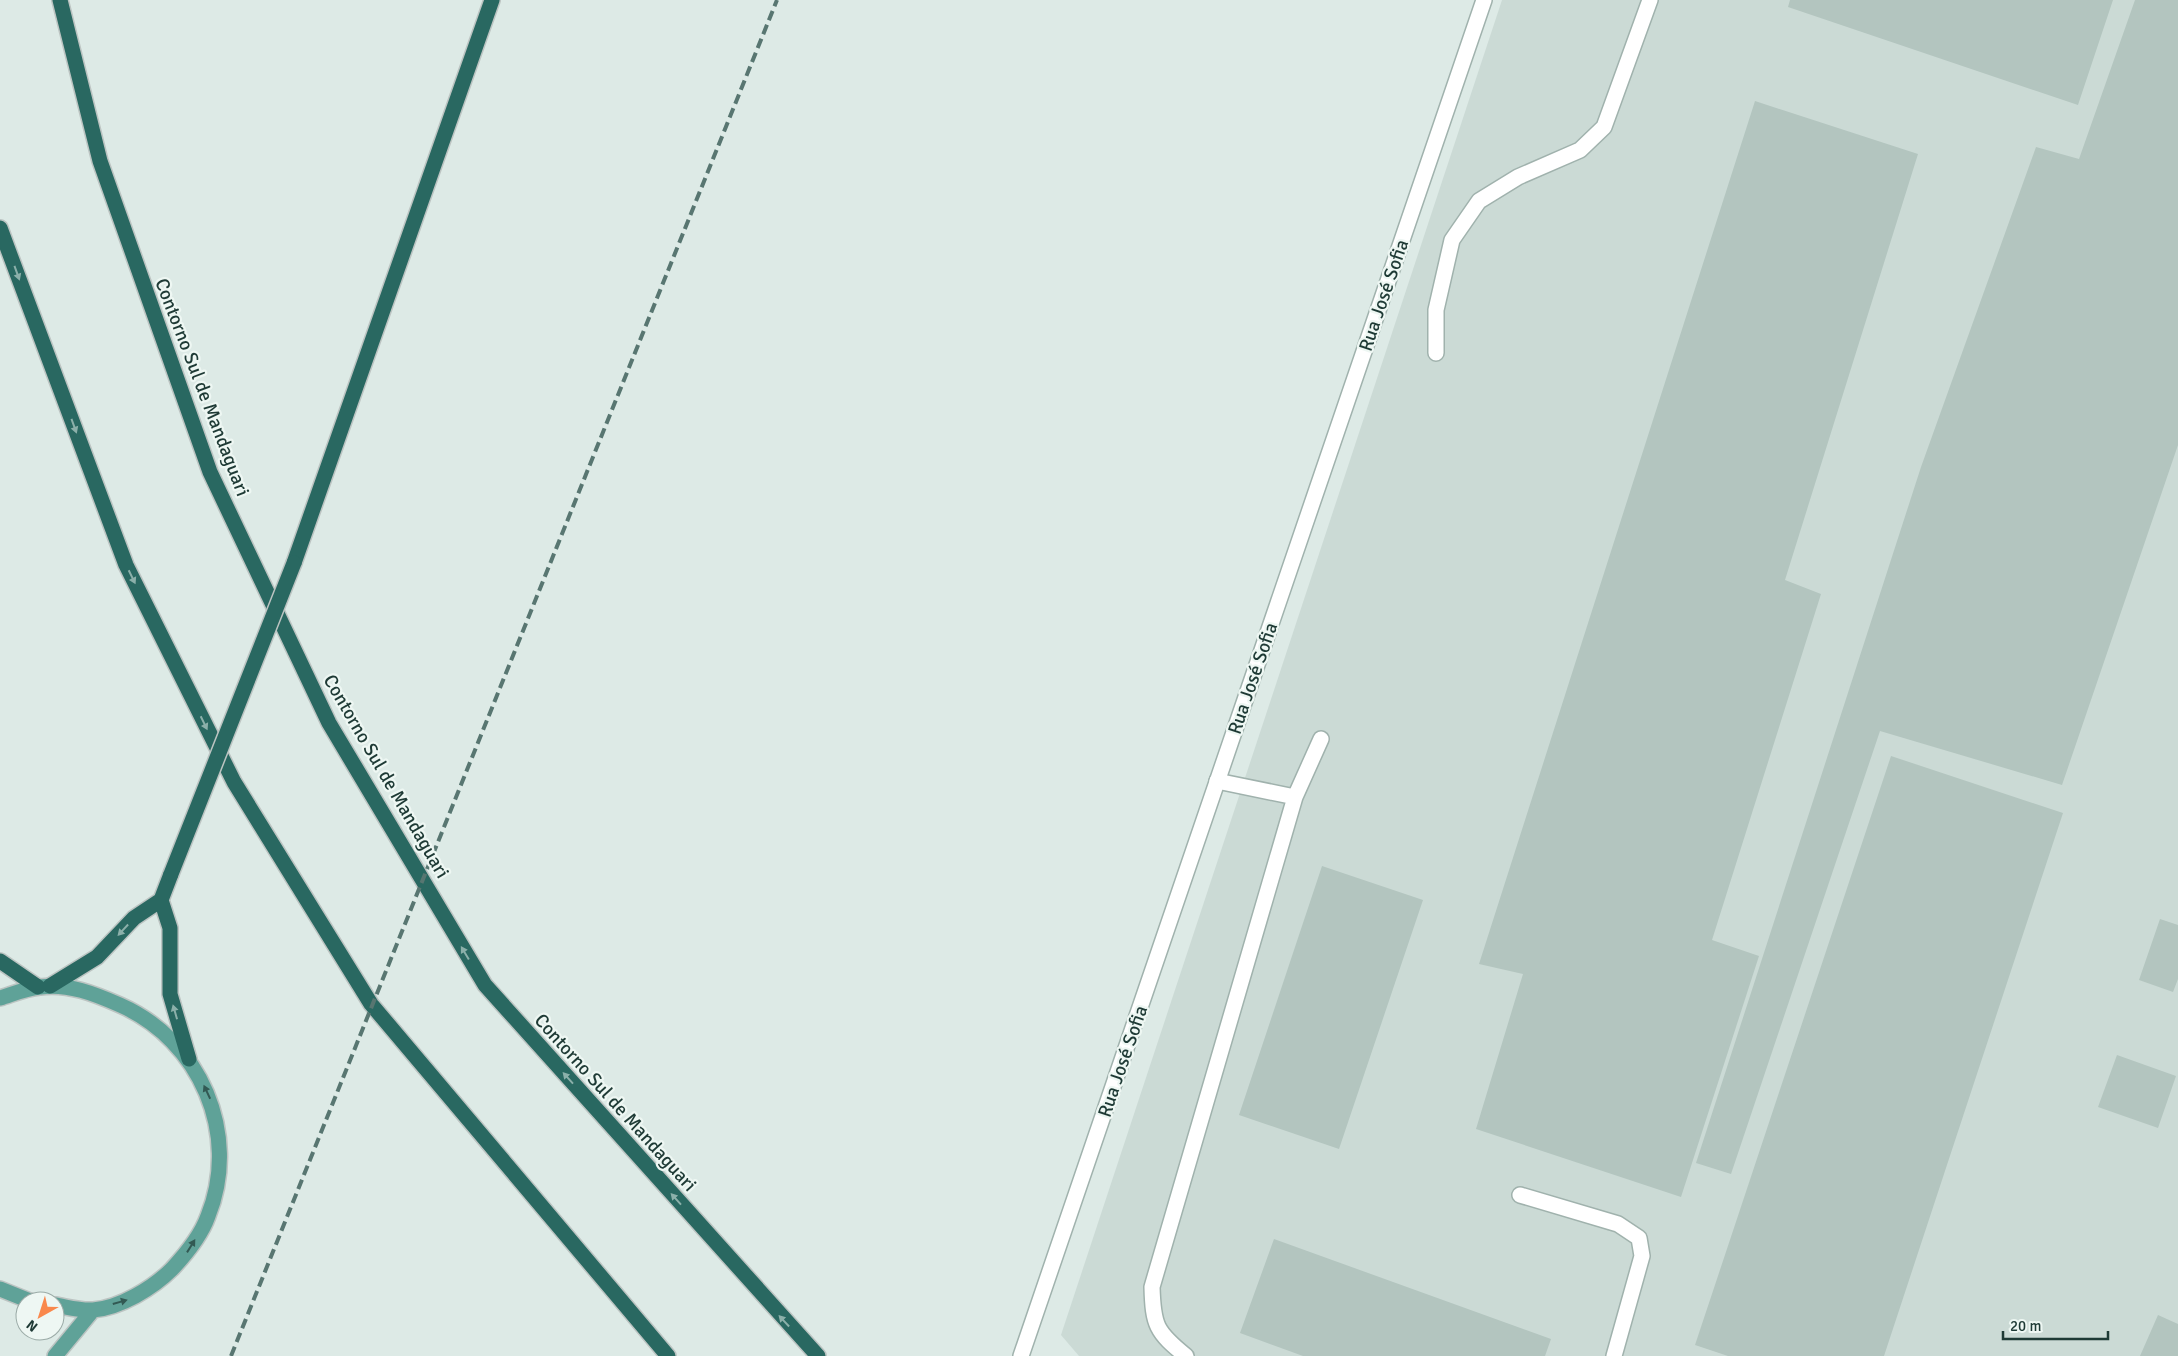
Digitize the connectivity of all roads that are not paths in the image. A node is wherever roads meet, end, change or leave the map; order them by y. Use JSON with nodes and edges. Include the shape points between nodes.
{"nodes":[{"id":1,"x":60,"y":0,"type":"edge"},
{"id":2,"x":492,"y":0,"type":"edge"},
{"id":3,"x":1484,"y":0,"type":"edge"},
{"id":4,"x":1650,"y":0,"type":"edge"},
{"id":5,"x":0,"y":228,"type":"edge"},
{"id":6,"x":1436,"y":353,"type":"dead end"},
{"id":7,"x":1321,"y":739,"type":"dead end"},
{"id":8,"x":1217,"y":781,"type":"junction"},
{"id":9,"x":1295,"y":797,"type":"junction"},
{"id":10,"x":161,"y":900,"type":"junction"},
{"id":11,"x":0,"y":961,"type":"edge"},
{"id":12,"x":44,"y":986,"type":"junction"},
{"id":13,"x":0,"y":998,"type":"edge"},
{"id":14,"x":189,"y":1059,"type":"junction"},
{"id":15,"x":1520,"y":1196,"type":"dead end"},
{"id":16,"x":0,"y":1289,"type":"edge"},
{"id":17,"x":15,"y":1295,"type":"edge"},
{"id":18,"x":65,"y":1306,"type":"edge"},
{"id":19,"x":92,"y":1310,"type":"junction"},
{"id":20,"x":55,"y":1356,"type":"edge"},
{"id":21,"x":668,"y":1356,"type":"edge"},
{"id":22,"x":818,"y":1356,"type":"edge"},
{"id":23,"x":1021,"y":1356,"type":"edge"},
{"id":24,"x":1186,"y":1356,"type":"edge"},
{"id":25,"x":1614,"y":1356,"type":"edge"}],
"edges":[{"from":22,"to":1,"type":"highway","name":"Contorno Sul de Mandaguari","one_way":true,"via":[[485,985],[329,723],[210,472],[100,161]]},
{"from":2,"to":10,"type":"highway","bridge":true,"via":[[294,563]]},
{"from":3,"to":8,"type":"street","name":"Rua José Sofia"},
{"from":4,"to":6,"type":"street","via":[[1604,127],[1580,150],[1518,177],[1479,201],[1452,240],[1436,310]]},
{"from":5,"to":21,"type":"highway","one_way":true,"via":[[126,565],[234,782],[371,1004]]},
{"from":7,"to":9,"type":"street"},
{"from":8,"to":9,"type":"street"},
{"from":8,"to":23,"type":"street","name":"Rua José Sofia"},
{"from":9,"to":24,"type":"street","via":[[1152,1287],[1153,1315],[1165,1339]]},
{"from":10,"to":12,"type":"highway","one_way":true,"via":[[134,918],[97,957]]},
{"from":14,"to":10,"type":"highway","one_way":true,"via":[[170,994],[170,928]]},
{"from":11,"to":12,"type":"highway"},
{"from":12,"to":13,"type":"main road"},
{"from":12,"to":14,"type":"main road","via":[[76,989],[134,1012],[164,1032]]},
{"from":19,"to":14,"type":"main road","one_way":true,"via":[[127,1300],[158,1282],[187,1253],[208,1217],[219,1177],[219,1136],[209,1095]]},
{"from":15,"to":25,"type":"street","via":[[1618,1224],[1639,1238],[1642,1256]]},
{"from":16,"to":17,"type":"main road"},
{"from":18,"to":19,"type":"main road"},
{"from":19,"to":20,"type":"main road"}]}
